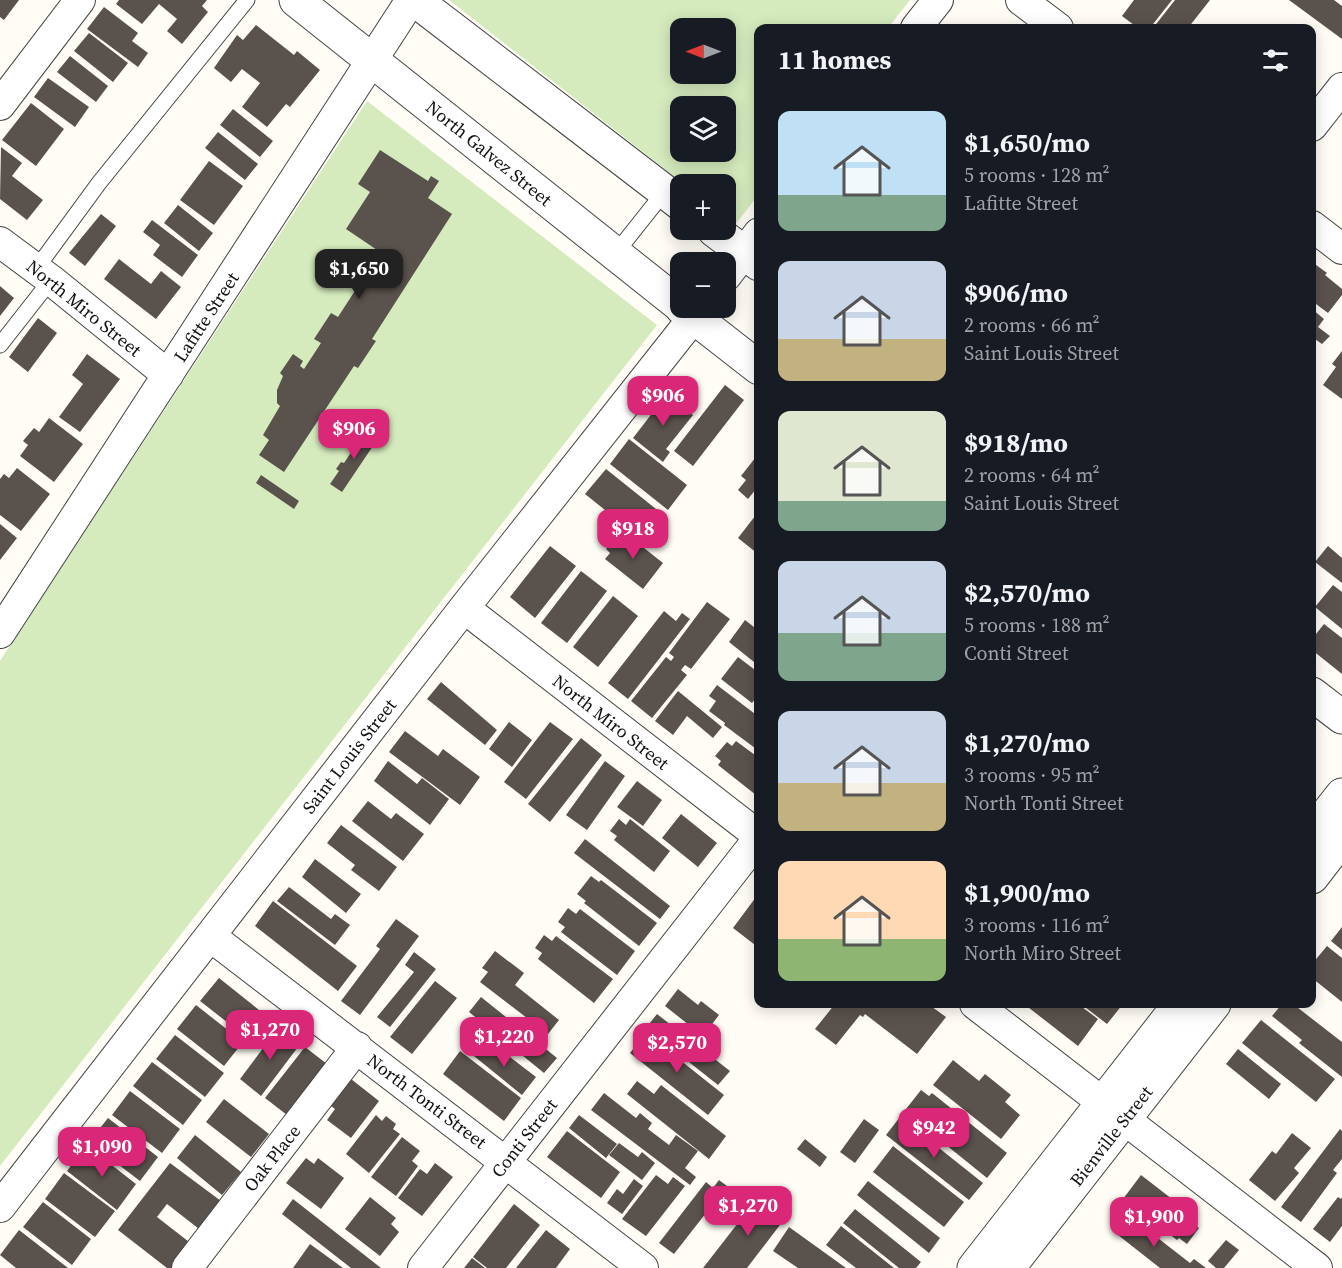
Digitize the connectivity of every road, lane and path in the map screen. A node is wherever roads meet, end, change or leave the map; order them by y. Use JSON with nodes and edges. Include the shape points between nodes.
{"nodes":[{"id":1,"x":80,"y":0,"type":"edge"},
{"id":2,"x":247,"y":0,"type":"edge"},
{"id":3,"x":296,"y":0,"type":"edge"},
{"id":4,"x":413,"y":0,"type":"edge"},
{"id":5,"x":938,"y":0,"type":"edge"},
{"id":6,"x":1021,"y":0,"type":"edge"},
{"id":7,"x":919,"y":24,"type":"edge"},
{"id":8,"x":1053,"y":24,"type":"edge"},
{"id":9,"x":373,"y":60,"type":"junction"},
{"id":10,"x":1342,"y":88,"type":"edge"},
{"id":11,"x":0,"y":105,"type":"edge"},
{"id":12,"x":1316,"y":121,"type":"edge"},
{"id":13,"x":670,"y":196,"type":"edge"},
{"id":14,"x":670,"y":201,"type":"edge"},
{"id":15,"x":1316,"y":229,"type":"edge"},
{"id":16,"x":727,"y":240,"type":"edge"},
{"id":17,"x":0,"y":242,"type":"edge"},
{"id":18,"x":1342,"y":249,"type":"edge"},
{"id":19,"x":615,"y":254,"type":"junction"},
{"id":20,"x":747,"y":256,"type":"edge"},
{"id":21,"x":43,"y":274,"type":"junction"},
{"id":22,"x":670,"y":295,"type":"edge"},
{"id":23,"x":684,"y":318,"type":"edge"},
{"id":24,"x":700,"y":318,"type":"edge"},
{"id":25,"x":0,"y":345,"type":"edge"},
{"id":26,"x":754,"y":364,"type":"edge"},
{"id":27,"x":168,"y":375,"type":"junction"},
{"id":28,"x":464,"y":609,"type":"junction"},
{"id":29,"x":0,"y":633,"type":"edge"},
{"id":30,"x":1316,"y":697,"type":"edge"},
{"id":31,"x":1342,"y":717,"type":"edge"},
{"id":32,"x":1330,"y":816,"type":"edge"},
{"id":33,"x":754,"y":833,"type":"edge"},
{"id":34,"x":754,"y":843,"type":"edge"},
{"id":35,"x":1316,"y":863,"type":"edge"},
{"id":36,"x":210,"y":936,"type":"junction"},
{"id":37,"x":980,"y":1008,"type":"edge"},
{"id":38,"x":1178,"y":1008,"type":"edge"},
{"id":39,"x":1210,"y":1008,"type":"edge"},
{"id":40,"x":357,"y":1047,"type":"junction"},
{"id":41,"x":1114,"y":1111,"type":"junction"},
{"id":42,"x":506,"y":1161,"type":"junction"},
{"id":43,"x":0,"y":1208,"type":"edge"},
{"id":44,"x":187,"y":1268,"type":"edge"},
{"id":45,"x":423,"y":1268,"type":"edge"},
{"id":46,"x":644,"y":1268,"type":"edge"},
{"id":47,"x":974,"y":1268,"type":"edge"},
{"id":48,"x":1008,"y":1268,"type":"edge"},
{"id":49,"x":1317,"y":1268,"type":"edge"}],
"edges":[{"from":1,"to":11,"type":"street"},
{"from":2,"to":21,"type":"lane","via":[[99,183]]},
{"from":3,"to":9,"type":"street","name":"North Galvez Street"},
{"from":4,"to":9,"type":"street","name":"Lafitte Street"},
{"from":4,"to":13,"type":"street"},
{"from":5,"to":7,"type":"street"},
{"from":6,"to":8,"type":"street"},
{"from":9,"to":19,"type":"street","name":"North Galvez Street"},
{"from":9,"to":27,"type":"street","name":"Lafitte Street"},
{"from":10,"to":12,"type":"street"},
{"from":14,"to":19,"type":"lane"},
{"from":15,"to":18,"type":"street"},
{"from":16,"to":20,"type":"street"},
{"from":17,"to":21,"type":"street","name":"North Miro Street"},
{"from":19,"to":22,"type":"street","name":"North Galvez Street"},
{"from":21,"to":25,"type":"lane"},
{"from":21,"to":27,"type":"street","name":"North Miro Street"},
{"from":23,"to":28,"type":"street","name":"Saint Louis Street"},
{"from":24,"to":26,"type":"street","name":"North Galvez Street"},
{"from":27,"to":29,"type":"street","name":"Lafitte Street"},
{"from":28,"to":33,"type":"street","name":"North Miro Street"},
{"from":28,"to":36,"type":"street","name":"Saint Louis Street"},
{"from":30,"to":31,"type":"street"},
{"from":32,"to":35,"type":"street"},
{"from":34,"to":42,"type":"street","name":"Conti Street"},
{"from":36,"to":40,"type":"street","name":"North Tonti Street"},
{"from":36,"to":43,"type":"street","name":"Saint Louis Street"},
{"from":37,"to":41,"type":"street"},
{"from":38,"to":41,"type":"street","name":"Bienville Street"},
{"from":39,"to":41,"type":"street","name":"Bienville Street"},
{"from":40,"to":42,"type":"street","name":"North Tonti Street"},
{"from":40,"to":44,"type":"street","name":"Oak Place"},
{"from":41,"to":47,"type":"street","name":"Bienville Street"},
{"from":41,"to":48,"type":"street","name":"Bienville Street"},
{"from":41,"to":49,"type":"street"},
{"from":42,"to":45,"type":"street","name":"Conti Street"},
{"from":42,"to":46,"type":"street","name":"North Tonti Street"}]}
